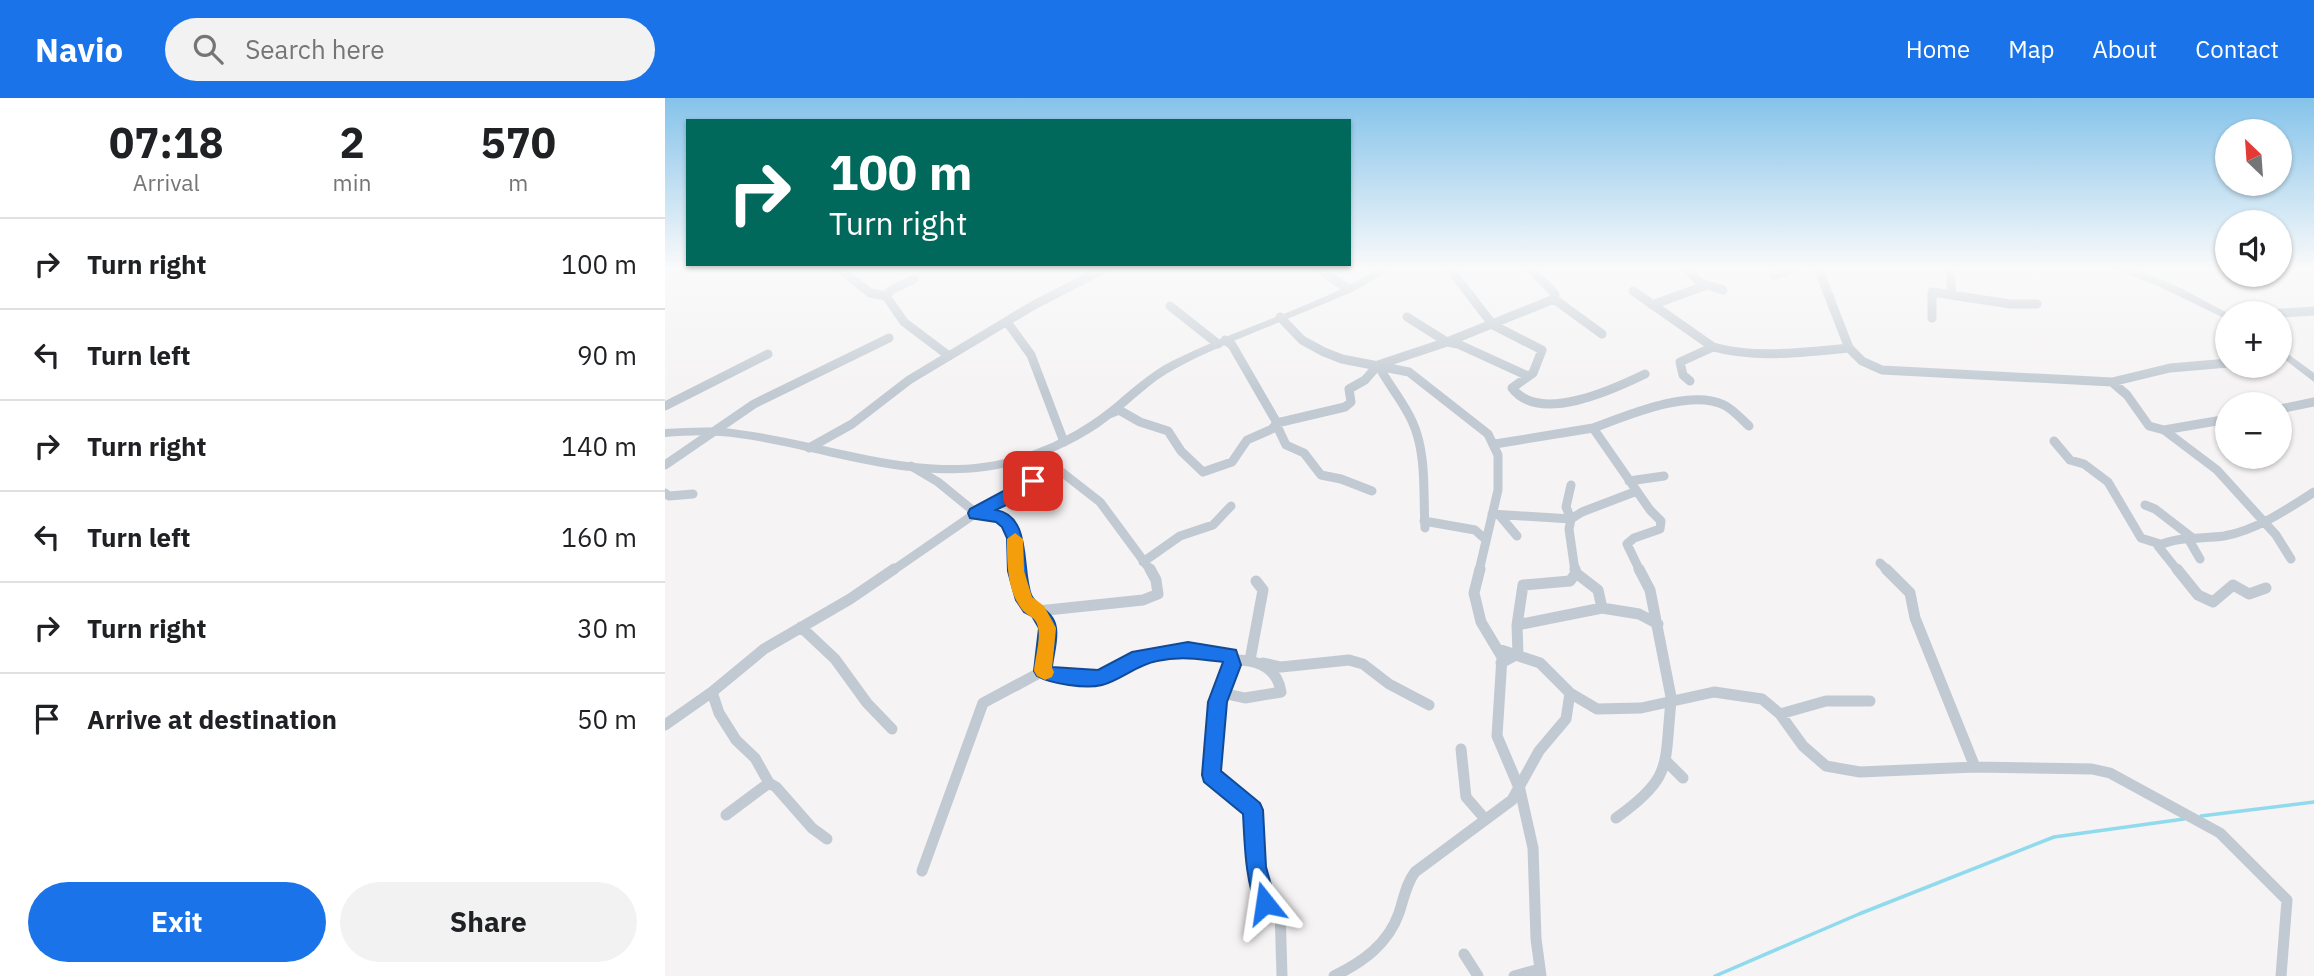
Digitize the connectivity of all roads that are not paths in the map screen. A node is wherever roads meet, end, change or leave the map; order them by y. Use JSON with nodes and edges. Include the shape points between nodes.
{"nodes":[{"id":1,"x":893,"y":309,"type":"edge"},
{"id":2,"x":1031,"y":309,"type":"edge"},
{"id":3,"x":1174,"y":309,"type":"edge"},
{"id":4,"x":1299,"y":309,"type":"edge"},
{"id":5,"x":1481,"y":309,"type":"edge"},
{"id":6,"x":1528,"y":309,"type":"edge"},
{"id":7,"x":1568,"y":309,"type":"edge"},
{"id":8,"x":1659,"y":309,"type":"edge"},
{"id":9,"x":1834,"y":309,"type":"edge"},
{"id":10,"x":1932,"y":309,"type":"edge"},
{"id":11,"x":2314,"y":312,"type":"edge"},
{"id":12,"x":2292,"y":313,"type":"edge"},
{"id":13,"x":1280,"y":317,"type":"junction"},
{"id":14,"x":1407,"y":317,"type":"dead end"},
{"id":15,"x":1932,"y":318,"type":"dead end"},
{"id":16,"x":1007,"y":322,"type":"junction"},
{"id":17,"x":1492,"y":323,"type":"junction"},
{"id":18,"x":1602,"y":334,"type":"dead end"},
{"id":19,"x":889,"y":338,"type":"dead end"},
{"id":20,"x":1221,"y":342,"type":"junction"},
{"id":21,"x":1447,"y":342,"type":"junction"},
{"id":22,"x":1713,"y":347,"type":"junction"},
{"id":23,"x":1849,"y":348,"type":"junction"},
{"id":24,"x":768,"y":355,"type":"dead end"},
{"id":25,"x":950,"y":356,"type":"junction"},
{"id":26,"x":2292,"y":363,"type":"edge"},
{"id":27,"x":2215,"y":364,"type":"edge"},
{"id":28,"x":1378,"y":365,"type":"junction"},
{"id":29,"x":1645,"y":374,"type":"dead end"},
{"id":30,"x":1528,"y":376,"type":"junction"},
{"id":31,"x":2314,"y":377,"type":"edge"},
{"id":32,"x":1690,"y":381,"type":"dead end"},
{"id":33,"x":2112,"y":382,"type":"junction"},
{"id":34,"x":2314,"y":402,"type":"edge"},
{"id":35,"x":665,"y":406,"type":"edge"},
{"id":36,"x":2292,"y":407,"type":"edge"},
{"id":37,"x":1109,"y":414,"type":"junction"},
{"id":38,"x":2215,"y":421,"type":"edge"},
{"id":39,"x":1277,"y":424,"type":"junction"},
{"id":40,"x":1749,"y":426,"type":"dead end"},
{"id":41,"x":1593,"y":429,"type":"junction"},
{"id":42,"x":2164,"y":430,"type":"junction"},
{"id":43,"x":714,"y":432,"type":"junction"},
{"id":44,"x":665,"y":433,"type":"edge"},
{"id":45,"x":2054,"y":440,"type":"dead end"},
{"id":46,"x":1063,"y":442,"type":"junction"},
{"id":47,"x":1495,"y":444,"type":"junction"},
{"id":48,"x":809,"y":448,"type":"junction"},
{"id":49,"x":665,"y":465,"type":"edge"},
{"id":50,"x":910,"y":466,"type":"junction"},
{"id":51,"x":1664,"y":476,"type":"dead end"},
{"id":52,"x":1629,"y":481,"type":"junction"},
{"id":53,"x":1571,"y":485,"type":"dead end"},
{"id":54,"x":1371,"y":491,"type":"dead end"},
{"id":55,"x":1637,"y":491,"type":"junction"},
{"id":56,"x":2314,"y":492,"type":"edge"},
{"id":57,"x":665,"y":494,"type":"edge"},
{"id":58,"x":693,"y":494,"type":"dead end"},
{"id":59,"x":2145,"y":505,"type":"dead end"},
{"id":60,"x":1231,"y":506,"type":"dead end"},
{"id":61,"x":975,"y":513,"type":"junction"},
{"id":62,"x":1496,"y":514,"type":"junction"},
{"id":63,"x":1571,"y":519,"type":"junction"},
{"id":64,"x":2262,"y":520,"type":"junction"},
{"id":65,"x":1517,"y":536,"type":"dead end"},
{"id":66,"x":1485,"y":539,"type":"junction"},
{"id":67,"x":2192,"y":540,"type":"junction"},
{"id":68,"x":2160,"y":544,"type":"junction"},
{"id":69,"x":2200,"y":559,"type":"dead end"},
{"id":70,"x":2291,"y":559,"type":"dead end"},
{"id":71,"x":1143,"y":562,"type":"junction"},
{"id":72,"x":1880,"y":563,"type":"dead end"},
{"id":73,"x":1576,"y":573,"type":"junction"},
{"id":74,"x":1256,"y":581,"type":"dead end"},
{"id":75,"x":2266,"y":588,"type":"dead end"},
{"id":76,"x":1602,"y":608,"type":"junction"},
{"id":77,"x":1038,"y":611,"type":"junction"},
{"id":78,"x":1658,"y":624,"type":"junction"},
{"id":79,"x":1517,"y":625,"type":"junction"},
{"id":80,"x":801,"y":627,"type":"junction"},
{"id":81,"x":1498,"y":649,"type":"junction"},
{"id":82,"x":1518,"y":654,"type":"junction"},
{"id":83,"x":1232,"y":660,"type":"junction"},
{"id":84,"x":1250,"y":660,"type":"junction"},
{"id":85,"x":1263,"y":663,"type":"junction"},
{"id":86,"x":1501,"y":663,"type":"junction"},
{"id":87,"x":1043,"y":671,"type":"junction"},
{"id":88,"x":712,"y":692,"type":"junction"},
{"id":89,"x":1222,"y":693,"type":"junction"},
{"id":90,"x":1570,"y":693,"type":"junction"},
{"id":91,"x":1870,"y":701,"type":"dead end"},
{"id":92,"x":1671,"y":702,"type":"junction"},
{"id":93,"x":1429,"y":705,"type":"dead end"},
{"id":94,"x":1780,"y":714,"type":"junction"},
{"id":95,"x":665,"y":725,"type":"edge"},
{"id":96,"x":892,"y":730,"type":"dead end"},
{"id":97,"x":1461,"y":749,"type":"dead end"},
{"id":98,"x":1666,"y":761,"type":"junction"},
{"id":99,"x":1975,"y":767,"type":"junction"},
{"id":100,"x":1683,"y":778,"type":"dead end"},
{"id":101,"x":769,"y":783,"type":"junction"},
{"id":102,"x":1520,"y":790,"type":"junction"},
{"id":103,"x":726,"y":815,"type":"dead end"},
{"id":104,"x":1616,"y":818,"type":"dead end"},
{"id":105,"x":1485,"y":819,"type":"junction"},
{"id":106,"x":827,"y":839,"type":"dead end"},
{"id":107,"x":922,"y":871,"type":"dead end"},
{"id":108,"x":1464,"y":954,"type":"dead end"},
{"id":109,"x":1541,"y":972,"type":"edge"},
{"id":110,"x":1282,"y":976,"type":"edge"},
{"id":111,"x":1334,"y":976,"type":"edge"},
{"id":112,"x":1478,"y":976,"type":"edge"},
{"id":113,"x":1514,"y":976,"type":"edge"},
{"id":114,"x":2281,"y":976,"type":"edge"}],
"edges":[{"from":1,"to":25,"type":"street"},
{"from":2,"to":16,"type":"street"},
{"from":3,"to":20,"type":"street"},
{"from":4,"to":13,"type":"street"},
{"from":5,"to":17,"type":"street"},
{"from":6,"to":17,"type":"street"},
{"from":7,"to":18,"type":"street"},
{"from":8,"to":22,"type":"street"},
{"from":9,"to":23,"type":"street"},
{"from":10,"to":15,"type":"street"},
{"from":11,"to":12,"type":"street"},
{"from":13,"to":20,"type":"street"},
{"from":13,"to":28,"type":"street","via":[[1302,340],[1324,352]]},
{"from":14,"to":21,"type":"street"},
{"from":16,"to":25,"type":"street"},
{"from":16,"to":46,"type":"street","via":[[1031,355]]},
{"from":17,"to":21,"type":"street"},
{"from":17,"to":30,"type":"street","via":[[1502,332],[1540,347],[1536,368]]},
{"from":19,"to":43,"type":"street","via":[[754,404]]},
{"from":20,"to":37,"type":"street","via":[[1157,374]]},
{"from":20,"to":39,"type":"street","via":[[1232,345]]},
{"from":21,"to":28,"type":"street"},
{"from":21,"to":30,"type":"street"},
{"from":22,"to":23,"type":"street","via":[[1785,353]]},
{"from":22,"to":32,"type":"street","via":[[1679,362]]},
{"from":23,"to":33,"type":"street","via":[[1862,361],[1890,372]]},
{"from":24,"to":35,"type":"street"},
{"from":25,"to":48,"type":"street"},
{"from":26,"to":31,"type":"street"},
{"from":27,"to":33,"type":"street","via":[[2170,368]]},
{"from":28,"to":39,"type":"street","via":[[1349,389],[1351,402],[1345,407]]},
{"from":28,"to":47,"type":"street","via":[[1409,372]]},
{"from":28,"to":66,"type":"street","via":[[1416,427],[1424,525],[1475,530]]},
{"from":29,"to":30,"type":"street","via":[[1616,388],[1537,405],[1512,390]]},
{"from":33,"to":42,"type":"street","via":[[2149,426]]},
{"from":34,"to":36,"type":"street"},
{"from":37,"to":39,"type":"street","via":[[1119,410],[1168,431],[1203,472],[1232,462],[1247,440]]},
{"from":37,"to":46,"type":"street"},
{"from":38,"to":42,"type":"street"},
{"from":39,"to":54,"type":"street","via":[[1286,445],[1304,453],[1321,475]]},
{"from":40,"to":41,"type":"street","via":[[1721,403],[1700,402],[1666,404]]},
{"from":41,"to":47,"type":"street"},
{"from":41,"to":52,"type":"street"},
{"from":42,"to":64,"type":"street","via":[[2217,470]]},
{"from":43,"to":44,"type":"street"},
{"from":43,"to":48,"type":"street"},
{"from":43,"to":49,"type":"street"},
{"from":45,"to":68,"type":"street","via":[[2070,460],[2084,464],[2108,482],[2141,538]]},
{"from":46,"to":50,"type":"street","via":[[1039,453],[978,467]]},
{"from":47,"to":62,"type":"street","via":[[1499,471]]},
{"from":48,"to":50,"type":"street"},
{"from":50,"to":61,"type":"street","via":[[939,482]]},
{"from":51,"to":52,"type":"street"},
{"from":52,"to":55,"type":"street"},
{"from":53,"to":63,"type":"street","via":[[1566,506]]},
{"from":55,"to":63,"type":"street"},
{"from":55,"to":78,"type":"street","via":[[1661,521],[1660,529],[1627,544],[1650,590]]},
{"from":56,"to":64,"type":"street"},
{"from":57,"to":58,"type":"street"},
{"from":59,"to":67,"type":"street"},
{"from":60,"to":71,"type":"street","via":[[1213,525],[1180,536]]},
{"from":61,"to":71,"type":"street","via":[[1020,491],[1040,474],[1059,470],[1100,502],[1135,544]]},
{"from":61,"to":77,"type":"street","via":[[1009,523],[1024,600]]},
{"from":61,"to":80,"type":"street"},
{"from":62,"to":63,"type":"street"},
{"from":62,"to":65,"type":"street"},
{"from":62,"to":66,"type":"street"},
{"from":63,"to":73,"type":"street"},
{"from":64,"to":67,"type":"street","via":[[2233,534]]},
{"from":64,"to":70,"type":"street"},
{"from":66,"to":81,"type":"street","via":[[1473,593],[1481,622]]},
{"from":67,"to":68,"type":"street"},
{"from":67,"to":69,"type":"street"},
{"from":68,"to":75,"type":"street","via":[[2198,595],[2213,602],[2233,585],[2249,594]]},
{"from":71,"to":77,"type":"street","via":[[1158,585],[1158,594],[1143,600]]},
{"from":72,"to":99,"type":"street","via":[[1910,593],[1915,618]]},
{"from":73,"to":76,"type":"street","via":[[1596,585]]},
{"from":73,"to":79,"type":"street","via":[[1570,581],[1523,585]]},
{"from":74,"to":84,"type":"street","via":[[1263,590]]},
{"from":76,"to":78,"type":"street","via":[[1652,618]]},
{"from":76,"to":79,"type":"street"},
{"from":77,"to":87,"type":"street","via":[[1048,628]]},
{"from":78,"to":92,"type":"street"},
{"from":79,"to":82,"type":"street"},
{"from":80,"to":88,"type":"street","via":[[764,649]]},
{"from":80,"to":96,"type":"street","via":[[835,659]]},
{"from":81,"to":82,"type":"street"},
{"from":81,"to":86,"type":"street"},
{"from":82,"to":86,"type":"street"},
{"from":82,"to":90,"type":"street","via":[[1540,663]]},
{"from":83,"to":84,"type":"street"},
{"from":83,"to":87,"type":"street","via":[[1226,654],[1188,649],[1132,660],[1100,678]]},
{"from":83,"to":89,"type":"street"},
{"from":84,"to":85,"type":"street"},
{"from":85,"to":89,"type":"street","via":[[1274,673],[1281,692],[1245,698]]},
{"from":85,"to":93,"type":"street","via":[[1281,667],[1349,660]]},
{"from":86,"to":102,"type":"street","via":[[1497,736]]},
{"from":87,"to":107,"type":"street","via":[[983,703]]},
{"from":88,"to":95,"type":"street"},
{"from":88,"to":101,"type":"street","via":[[730,731],[755,758]]},
{"from":89,"to":110,"type":"street","via":[[1217,702],[1211,775],[1253,810],[1256,867],[1265,903],[1280,909]]},
{"from":90,"to":92,"type":"street","via":[[1597,709]]},
{"from":90,"to":102,"type":"street","via":[[1568,719],[1538,752]]},
{"from":91,"to":94,"type":"street","via":[[1826,701]]},
{"from":92,"to":94,"type":"street","via":[[1714,692],[1762,699]]},
{"from":92,"to":98,"type":"street"},
{"from":94,"to":99,"type":"street","via":[[1803,746],[1826,766],[1860,772]]},
{"from":97,"to":105,"type":"street","via":[[1466,797]]},
{"from":98,"to":100,"type":"street"},
{"from":98,"to":104,"type":"street","via":[[1648,792]]},
{"from":99,"to":114,"type":"street","via":[[2110,773],[2220,833],[2287,900]]},
{"from":101,"to":103,"type":"street"},
{"from":101,"to":106,"type":"street"},
{"from":102,"to":105,"type":"street"},
{"from":102,"to":109,"type":"street","via":[[1533,848]]},
{"from":105,"to":111,"type":"street","via":[[1413,873],[1397,921],[1379,950]]},
{"from":108,"to":112,"type":"street"},
{"from":109,"to":113,"type":"street"}]}
